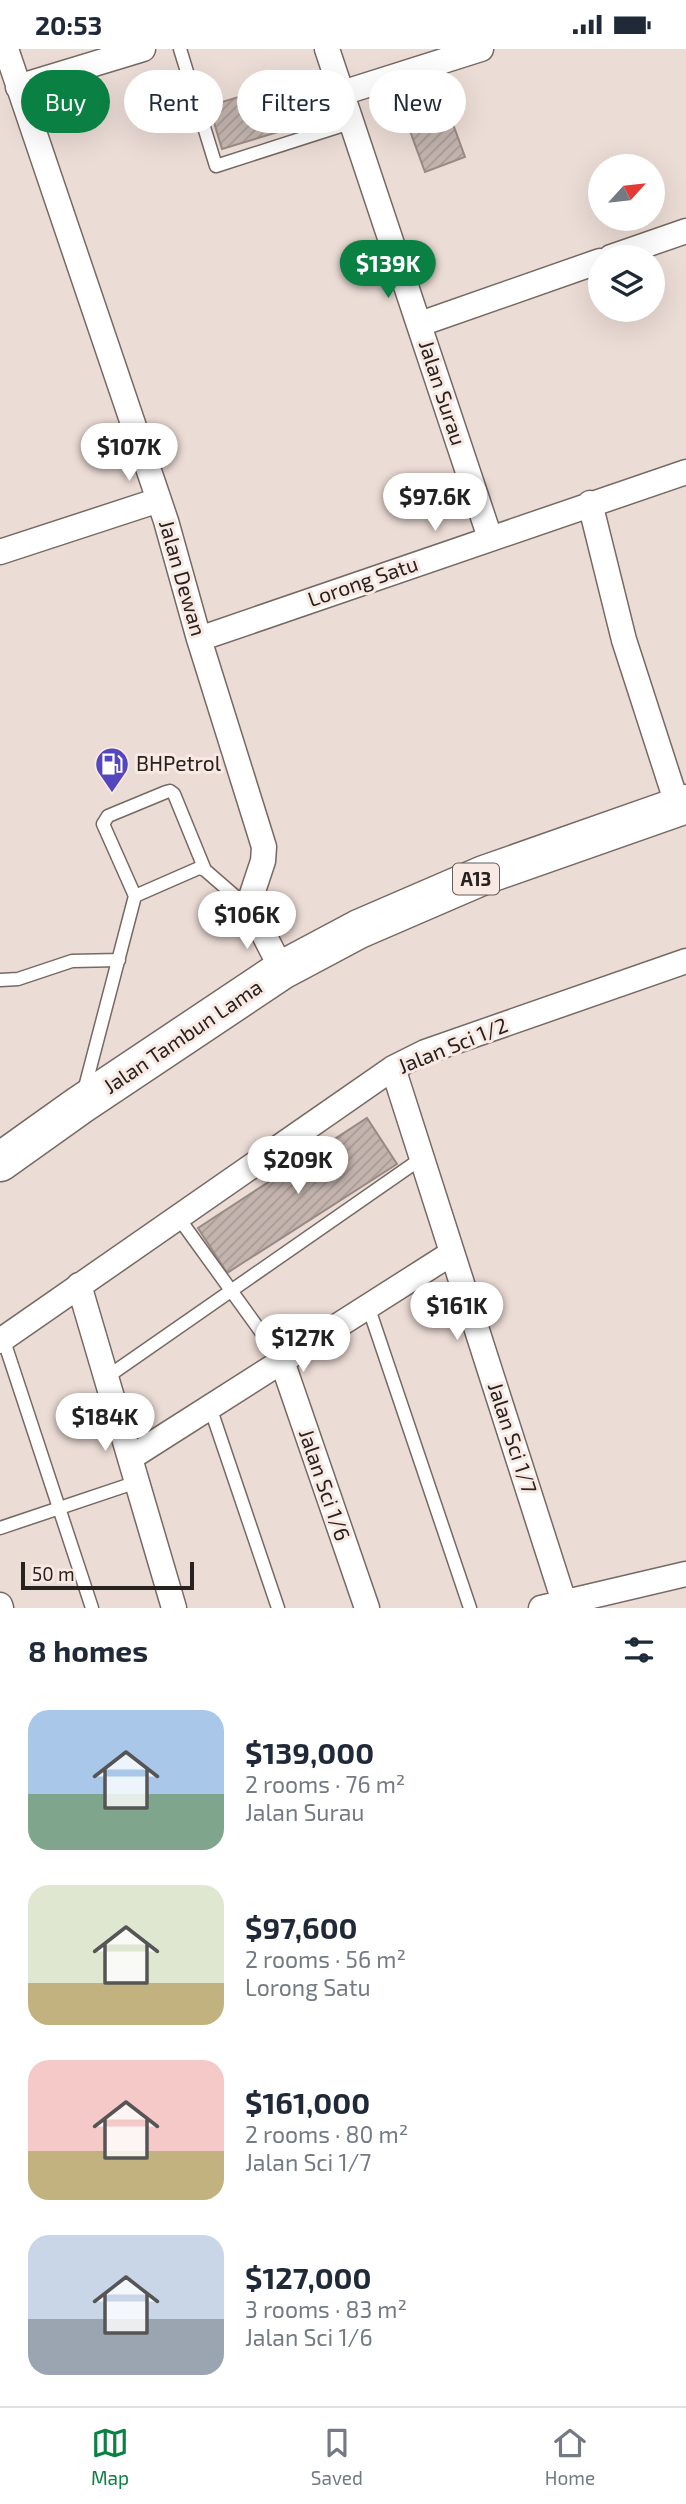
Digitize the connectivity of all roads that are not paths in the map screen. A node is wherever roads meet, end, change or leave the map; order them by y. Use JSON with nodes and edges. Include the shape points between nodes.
{"nodes":[{"id":1,"x":6,"y":49,"type":"edge"},
{"id":2,"x":143,"y":49,"type":"edge"},
{"id":3,"x":180,"y":49,"type":"edge"},
{"id":4,"x":327,"y":49,"type":"edge"},
{"id":5,"x":481,"y":49,"type":"edge"},
{"id":6,"x":334,"y":70,"type":"edge"},
{"id":7,"x":18,"y":87,"type":"junction"},
{"id":8,"x":355,"y":89,"type":"edge"},
{"id":9,"x":355,"y":128,"type":"edge"},
{"id":10,"x":319,"y":133,"type":"edge"},
{"id":11,"x":686,"y":231,"type":"edge"},
{"id":12,"x":646,"y":245,"type":"edge"},
{"id":13,"x":588,"y":265,"type":"edge"},
{"id":14,"x":420,"y":324,"type":"junction"},
{"id":15,"x":686,"y":472,"type":"edge"},
{"id":16,"x":159,"y":500,"type":"junction"},
{"id":17,"x":590,"y":503,"type":"junction"},
{"id":18,"x":490,"y":538,"type":"junction"},
{"id":19,"x":0,"y":552,"type":"edge"},
{"id":20,"x":200,"y":639,"type":"junction"},
{"id":21,"x":682,"y":806,"type":"edge"},
{"id":22,"x":205,"y":870,"type":"junction"},
{"id":23,"x":135,"y":896,"type":"junction"},
{"id":24,"x":252,"y":911,"type":"junction"},
{"id":25,"x":119,"y":960,"type":"junction"},
{"id":26,"x":686,"y":961,"type":"edge"},
{"id":27,"x":282,"y":970,"type":"junction"},
{"id":28,"x":0,"y":980,"type":"edge"},
{"id":29,"x":393,"y":1069,"type":"junction"},
{"id":30,"x":80,"y":1105,"type":"junction"},
{"id":31,"x":422,"y":1159,"type":"junction"},
{"id":32,"x":0,"y":1162,"type":"edge"},
{"id":33,"x":178,"y":1217,"type":"junction"},
{"id":34,"x":452,"y":1252,"type":"junction"},
{"id":35,"x":79,"y":1285,"type":"junction"},
{"id":36,"x":230,"y":1292,"type":"junction"},
{"id":37,"x":368,"y":1306,"type":"junction"},
{"id":38,"x":1,"y":1339,"type":"edge"},
{"id":39,"x":282,"y":1361,"type":"junction"},
{"id":40,"x":107,"y":1377,"type":"junction"},
{"id":41,"x":210,"y":1407,"type":"junction"},
{"id":42,"x":130,"y":1458,"type":"junction"},
{"id":43,"x":137,"y":1482,"type":"junction"},
{"id":44,"x":60,"y":1509,"type":"junction"},
{"id":45,"x":0,"y":1528,"type":"edge"},
{"id":46,"x":686,"y":1574,"type":"edge"},
{"id":47,"x":557,"y":1606,"type":"edge"},
{"id":48,"x":92,"y":1608,"type":"edge"},
{"id":49,"x":174,"y":1608,"type":"edge"},
{"id":50,"x":278,"y":1608,"type":"edge"},
{"id":51,"x":367,"y":1608,"type":"edge"},
{"id":52,"x":470,"y":1608,"type":"edge"}],
"edges":[{"from":1,"to":7,"type":"street","name":"Jalan Dewan"},
{"from":2,"to":7,"type":"street"},
{"from":3,"to":10,"type":"lane","via":[[216,166]]},
{"from":4,"to":6,"type":"street","name":"Jalan Surau"},
{"from":5,"to":8,"type":"street"},
{"from":7,"to":16,"type":"street","name":"Jalan Dewan"},
{"from":9,"to":14,"type":"street","name":"Jalan Surau"},
{"from":11,"to":12,"type":"street"},
{"from":13,"to":14,"type":"street"},
{"from":14,"to":18,"type":"street","name":"Jalan Surau"},
{"from":15,"to":17,"type":"street","name":"Lorong Satu"},
{"from":16,"to":19,"type":"street"},
{"from":16,"to":20,"type":"street","name":"Jalan Dewan"},
{"from":17,"to":18,"type":"street","name":"Lorong Satu"},
{"from":17,"to":21,"type":"street","via":[[624,640]]},
{"from":18,"to":20,"type":"street","name":"Lorong Satu"},
{"from":20,"to":24,"type":"street","name":"Jalan Dewan","via":[[264,847],[250,900]]},
{"from":21,"to":27,"type":"main road","name":"Jalan Tambun Lama","number":"A13","via":[[484,875],[359,929]]},
{"from":22,"to":23,"type":"lane","via":[[193,869]]},
{"from":22,"to":23,"type":"lane","via":[[174,794],[166,792],[108,816],[103,824]]},
{"from":22,"to":24,"type":"lane"},
{"from":23,"to":25,"type":"lane"},
{"from":24,"to":27,"type":"street"},
{"from":25,"to":28,"type":"lane","via":[[72,961],[18,979]]},
{"from":25,"to":30,"type":"lane"},
{"from":26,"to":29,"type":"street","name":"Jalan Sci 1/2","via":[[425,1052]]},
{"from":27,"to":30,"type":"main road","name":"Jalan Tambun Lama","number":"A13"},
{"from":29,"to":31,"type":"street","name":"Jalan Sci 1/7"},
{"from":29,"to":33,"type":"street","name":"Jalan Sci 1/2"},
{"from":30,"to":32,"type":"main road","name":"Jalan Tambun Lama","number":"A13"},
{"from":31,"to":34,"type":"street","name":"Jalan Sci 1/7"},
{"from":31,"to":36,"type":"lane"},
{"from":33,"to":35,"type":"street","name":"Jalan Sci 1/2"},
{"from":33,"to":36,"type":"lane"},
{"from":34,"to":37,"type":"street"},
{"from":34,"to":47,"type":"street","name":"Jalan Sci 1/7"},
{"from":35,"to":38,"type":"street","name":"Jalan Sci 1/2"},
{"from":35,"to":40,"type":"street"},
{"from":36,"to":39,"type":"lane"},
{"from":36,"to":40,"type":"lane"},
{"from":37,"to":39,"type":"street"},
{"from":37,"to":52,"type":"lane"},
{"from":38,"to":44,"type":"lane"},
{"from":39,"to":41,"type":"street"},
{"from":39,"to":51,"type":"street","name":"Jalan Sci 1/6"},
{"from":40,"to":42,"type":"street"},
{"from":41,"to":42,"type":"street"},
{"from":41,"to":50,"type":"lane"},
{"from":42,"to":43,"type":"street"},
{"from":43,"to":44,"type":"lane"},
{"from":43,"to":49,"type":"street"},
{"from":44,"to":45,"type":"lane"},
{"from":44,"to":48,"type":"lane"},
{"from":46,"to":47,"type":"street"}]}
